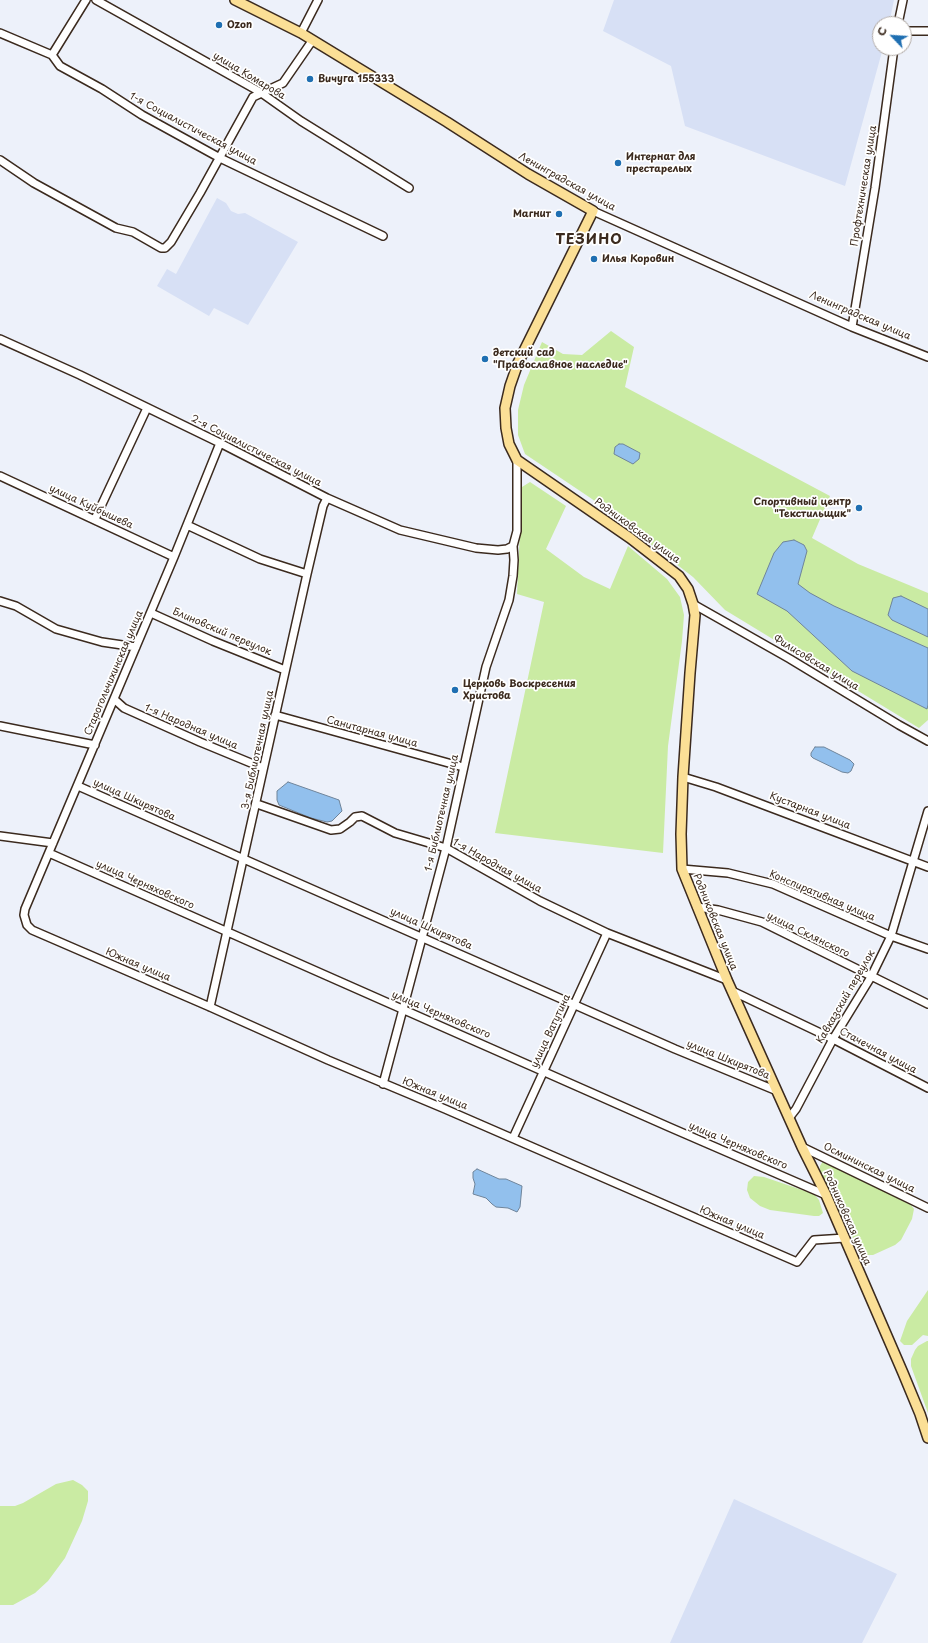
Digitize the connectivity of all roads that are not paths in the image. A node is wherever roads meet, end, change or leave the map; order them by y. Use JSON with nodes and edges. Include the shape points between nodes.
{"nodes":[{"id":1,"x":86,"y":0,"type":"edge"},
{"id":2,"x":96,"y":0,"type":"edge"},
{"id":3,"x":235,"y":0,"type":"edge"},
{"id":4,"x":318,"y":0,"type":"edge"},
{"id":5,"x":903,"y":0,"type":"edge"},
{"id":6,"x":900,"y":16,"type":"edge"},
{"id":7,"x":912,"y":31,"type":"edge"},
{"id":8,"x":928,"y":31,"type":"edge"},
{"id":9,"x":0,"y":33,"type":"edge"},
{"id":10,"x":301,"y":33,"type":"junction"},
{"id":11,"x":312,"y":41,"type":"junction"},
{"id":12,"x":52,"y":55,"type":"junction"},
{"id":13,"x":893,"y":56,"type":"edge"},
{"id":14,"x":260,"y":92,"type":"junction"},
{"id":15,"x":220,"y":158,"type":"junction"},
{"id":16,"x":0,"y":160,"type":"edge"},
{"id":17,"x":409,"y":188,"type":"dead end"},
{"id":18,"x":592,"y":211,"type":"junction"},
{"id":19,"x":383,"y":236,"type":"dead end"},
{"id":20,"x":852,"y":327,"type":"junction"},
{"id":21,"x":0,"y":338,"type":"edge"},
{"id":22,"x":928,"y":357,"type":"edge"},
{"id":23,"x":147,"y":408,"type":"junction"},
{"id":24,"x":220,"y":443,"type":"junction"},
{"id":25,"x":518,"y":460,"type":"junction"},
{"id":26,"x":0,"y":476,"type":"edge"},
{"id":27,"x":327,"y":498,"type":"junction"},
{"id":28,"x":95,"y":519,"type":"junction"},
{"id":29,"x":187,"y":525,"type":"junction"},
{"id":30,"x":513,"y":546,"type":"junction"},
{"id":31,"x":174,"y":557,"type":"junction"},
{"id":32,"x":307,"y":574,"type":"junction"},
{"id":33,"x":0,"y":601,"type":"edge"},
{"id":34,"x":694,"y":604,"type":"junction"},
{"id":35,"x":150,"y":613,"type":"junction"},
{"id":36,"x":136,"y":647,"type":"junction"},
{"id":37,"x":285,"y":670,"type":"junction"},
{"id":38,"x":114,"y":699,"type":"junction"},
{"id":39,"x":275,"y":716,"type":"junction"},
{"id":40,"x":0,"y":726,"type":"edge"},
{"id":41,"x":928,"y":741,"type":"edge"},
{"id":42,"x":94,"y":745,"type":"junction"},
{"id":43,"x":463,"y":767,"type":"junction"},
{"id":44,"x":263,"y":768,"type":"junction"},
{"id":45,"x":683,"y":777,"type":"junction"},
{"id":46,"x":78,"y":786,"type":"junction"},
{"id":47,"x":257,"y":804,"type":"junction"},
{"id":48,"x":928,"y":811,"type":"edge"},
{"id":49,"x":0,"y":836,"type":"edge"},
{"id":50,"x":53,"y":843,"type":"junction"},
{"id":51,"x":446,"y":848,"type":"junction"},
{"id":52,"x":49,"y":853,"type":"junction"},
{"id":53,"x":243,"y":858,"type":"junction"},
{"id":54,"x":913,"y":861,"type":"junction"},
{"id":55,"x":928,"y":867,"type":"edge"},
{"id":56,"x":682,"y":869,"type":"junction"},
{"id":57,"x":696,"y":908,"type":"junction"},
{"id":58,"x":25,"y":909,"type":"joint"},
{"id":59,"x":228,"y":932,"type":"junction"},
{"id":60,"x":607,"y":933,"type":"junction"},
{"id":61,"x":423,"y":936,"type":"junction"},
{"id":62,"x":892,"y":936,"type":"junction"},
{"id":63,"x":928,"y":949,"type":"edge"},
{"id":64,"x":871,"y":977,"type":"junction"},
{"id":65,"x":727,"y":980,"type":"junction"},
{"id":66,"x":732,"y":991,"type":"junction"},
{"id":67,"x":574,"y":1004,"type":"junction"},
{"id":68,"x":928,"y":1004,"type":"edge"},
{"id":69,"x":210,"y":1007,"type":"junction"},
{"id":70,"x":403,"y":1010,"type":"junction"},
{"id":71,"x":833,"y":1039,"type":"junction"},
{"id":72,"x":544,"y":1071,"type":"junction"},
{"id":73,"x":383,"y":1084,"type":"junction"},
{"id":74,"x":928,"y":1088,"type":"edge"},
{"id":75,"x":777,"y":1091,"type":"junction"},
{"id":76,"x":789,"y":1118,"type":"junction"},
{"id":77,"x":513,"y":1138,"type":"junction"},
{"id":78,"x":802,"y":1147,"type":"junction"},
{"id":79,"x":826,"y":1195,"type":"junction"},
{"id":80,"x":928,"y":1208,"type":"edge"},
{"id":81,"x":845,"y":1238,"type":"junction"},
{"id":82,"x":928,"y":1438,"type":"edge"}],
"edges":[{"from":1,"to":12,"type":"street"},
{"from":2,"to":14,"type":"street","name":"улица Комарова"},
{"from":3,"to":10,"type":"main road","name":"Ленинградская улица"},
{"from":4,"to":10,"type":"street"},
{"from":5,"to":6,"type":"street"},
{"from":7,"to":8,"type":"street"},
{"from":9,"to":12,"type":"street","name":"1-я Социалистическая улица"},
{"from":10,"to":11,"type":"main road","name":"Ленинградская улица"},
{"from":11,"to":14,"type":"street","via":[[283,83]]},
{"from":11,"to":18,"type":"main road","name":"Ленинградская улица"},
{"from":12,"to":15,"type":"street","name":"1-я Социалистическая улица","via":[[60,66]]},
{"from":13,"to":20,"type":"street","name":"Профтехническая улица"},
{"from":14,"to":15,"type":"street","via":[[253,97]]},
{"from":14,"to":17,"type":"street","name":"улица Комарова","via":[[301,121]]},
{"from":15,"to":16,"type":"street","via":[[165,248],[133,232],[116,228],[34,183]]},
{"from":15,"to":19,"type":"street","name":"1-я Социалистическая улица"},
{"from":18,"to":20,"type":"street","name":"Ленинградская улица"},
{"from":18,"to":25,"type":"main road","via":[[518,363],[510,386],[506,428],[509,444]]},
{"from":20,"to":22,"type":"street","name":"Ленинградская улица"},
{"from":21,"to":23,"type":"street","name":"2-я Социалистическая улица"},
{"from":23,"to":24,"type":"street","name":"2-я Социалистическая улица"},
{"from":23,"to":28,"type":"street"},
{"from":24,"to":27,"type":"street","name":"2-я Социалистическая улица"},
{"from":24,"to":29,"type":"street","name":"Старогольчихинская улица"},
{"from":25,"to":30,"type":"street","name":"1-я Библиотечная улица","via":[[517,531]]},
{"from":25,"to":34,"type":"main road","name":"Родниковская улица","via":[[630,538],[679,576]]},
{"from":26,"to":28,"type":"street","name":"улица Куйбышева"},
{"from":27,"to":30,"type":"street","name":"2-я Социалистическая улица","via":[[400,530],[428,538],[476,548],[498,550]]},
{"from":27,"to":32,"type":"street","name":"3-я Библиотечная улица"},
{"from":28,"to":31,"type":"street","name":"улица Куйбышева"},
{"from":29,"to":31,"type":"street","name":"Старогольчихинская улица"},
{"from":29,"to":32,"type":"street","via":[[260,559]]},
{"from":30,"to":43,"type":"street","name":"1-я Библиотечная улица","via":[[513,576],[509,600],[488,660]]},
{"from":31,"to":35,"type":"street","name":"Старогольчихинская улица"},
{"from":32,"to":37,"type":"street","name":"3-я Библиотечная улица"},
{"from":33,"to":36,"type":"street","via":[[16,606],[56,628],[96,641]]},
{"from":34,"to":41,"type":"street","name":"Филисовская улица"},
{"from":34,"to":45,"type":"main road","name":"Родниковская улица"},
{"from":35,"to":36,"type":"street","name":"Старогольчихинская улица"},
{"from":35,"to":37,"type":"street","name":"Блиновский переулок"},
{"from":36,"to":38,"type":"street","name":"Старогольчихинская улица"},
{"from":37,"to":39,"type":"street","name":"3-я Библиотечная улица"},
{"from":38,"to":42,"type":"street","name":"Старогольчихинская улица"},
{"from":38,"to":44,"type":"street","name":"1-я Народная улица","via":[[124,708]]},
{"from":39,"to":43,"type":"street","name":"Санитарная улица"},
{"from":39,"to":44,"type":"street","name":"3-я Библиотечная улица"},
{"from":40,"to":42,"type":"street"},
{"from":42,"to":46,"type":"street","name":"Старогольчихинская улица"},
{"from":43,"to":51,"type":"street","name":"1-я Библиотечная улица"},
{"from":44,"to":47,"type":"street","name":"3-я Библиотечная улица"},
{"from":45,"to":54,"type":"street","name":"Кустарная улица"},
{"from":45,"to":56,"type":"main road","name":"Родниковская улица"},
{"from":46,"to":50,"type":"street","name":"Старогольчихинская улица"},
{"from":46,"to":53,"type":"street","name":"улица Шкирятова"},
{"from":47,"to":51,"type":"street","name":"1-я Народная улица","via":[[331,830],[340,829],[358,815],[395,833]]},
{"from":47,"to":53,"type":"street","name":"3-я Библиотечная улица"},
{"from":48,"to":54,"type":"street","name":"Кавказский переулок"},
{"from":49,"to":50,"type":"street"},
{"from":50,"to":52,"type":"street","name":"Старогольчихинская улица"},
{"from":51,"to":60,"type":"street","name":"1-я Народная улица","via":[[540,901]]},
{"from":51,"to":61,"type":"street","name":"1-я Библиотечная улица"},
{"from":52,"to":58,"type":"street","name":"Старогольчихинская улица"},
{"from":52,"to":59,"type":"street","name":"улица Черняховского"},
{"from":53,"to":59,"type":"street","name":"3-я Библиотечная улица"},
{"from":53,"to":61,"type":"street","name":"улица Шкирятова"},
{"from":54,"to":55,"type":"street","name":"Кустарная улица"},
{"from":54,"to":62,"type":"street","name":"Кавказский переулок"},
{"from":56,"to":57,"type":"main road","name":"Родниковская улица"},
{"from":56,"to":62,"type":"street","name":"Конспиративная улица","via":[[728,873],[773,884]]},
{"from":57,"to":64,"type":"street","name":"улица Склянского","via":[[718,910],[762,922]]},
{"from":57,"to":65,"type":"main road","name":"Родниковская улица"},
{"from":58,"to":69,"type":"street","name":"Южная улица","via":[[27,926],[32,930]]},
{"from":59,"to":69,"type":"street","name":"3-я Библиотечная улица"},
{"from":59,"to":70,"type":"street","name":"улица Черняховского"},
{"from":60,"to":65,"type":"street","name":"1-я Народная улица"},
{"from":60,"to":67,"type":"street","name":"улица Ватутина"},
{"from":61,"to":67,"type":"street","name":"улица Шкирятова"},
{"from":61,"to":70,"type":"street","name":"1-я Библиотечная улица"},
{"from":62,"to":63,"type":"street","name":"Конспиративная улица"},
{"from":62,"to":64,"type":"street","name":"Кавказский переулок"},
{"from":64,"to":68,"type":"street","name":"улица Склянского"},
{"from":64,"to":71,"type":"street","name":"Кавказский переулок"},
{"from":65,"to":66,"type":"main road","name":"Родниковская улица"},
{"from":66,"to":71,"type":"street","name":"Стачечная улица"},
{"from":66,"to":75,"type":"main road","name":"Родниковская улица"},
{"from":67,"to":72,"type":"street","name":"улица Ватутина"},
{"from":67,"to":75,"type":"street","name":"улица Шкирятова"},
{"from":69,"to":73,"type":"street","name":"Южная улица"},
{"from":70,"to":72,"type":"street","name":"улица Черняховского"},
{"from":70,"to":73,"type":"street","name":"1-я Библиотечная улица"},
{"from":71,"to":74,"type":"street","name":"Стачечная улица"},
{"from":71,"to":76,"type":"street","name":"Кавказский переулок"},
{"from":72,"to":77,"type":"street","name":"улица Ватутина"},
{"from":72,"to":79,"type":"street","name":"улица Черняховского"},
{"from":73,"to":77,"type":"street","name":"Южная улица"},
{"from":75,"to":76,"type":"main road","name":"Родниковская улица"},
{"from":76,"to":78,"type":"main road","name":"Родниковская улица"},
{"from":77,"to":81,"type":"street","name":"Южная улица","via":[[797,1262],[814,1240]]},
{"from":78,"to":79,"type":"main road","name":"Родниковская улица"},
{"from":78,"to":80,"type":"street","name":"Осмининская улица"},
{"from":79,"to":81,"type":"main road","name":"Родниковская улица"},
{"from":81,"to":82,"type":"main road","name":"Родниковская улица","via":[[904,1373]]}]}
